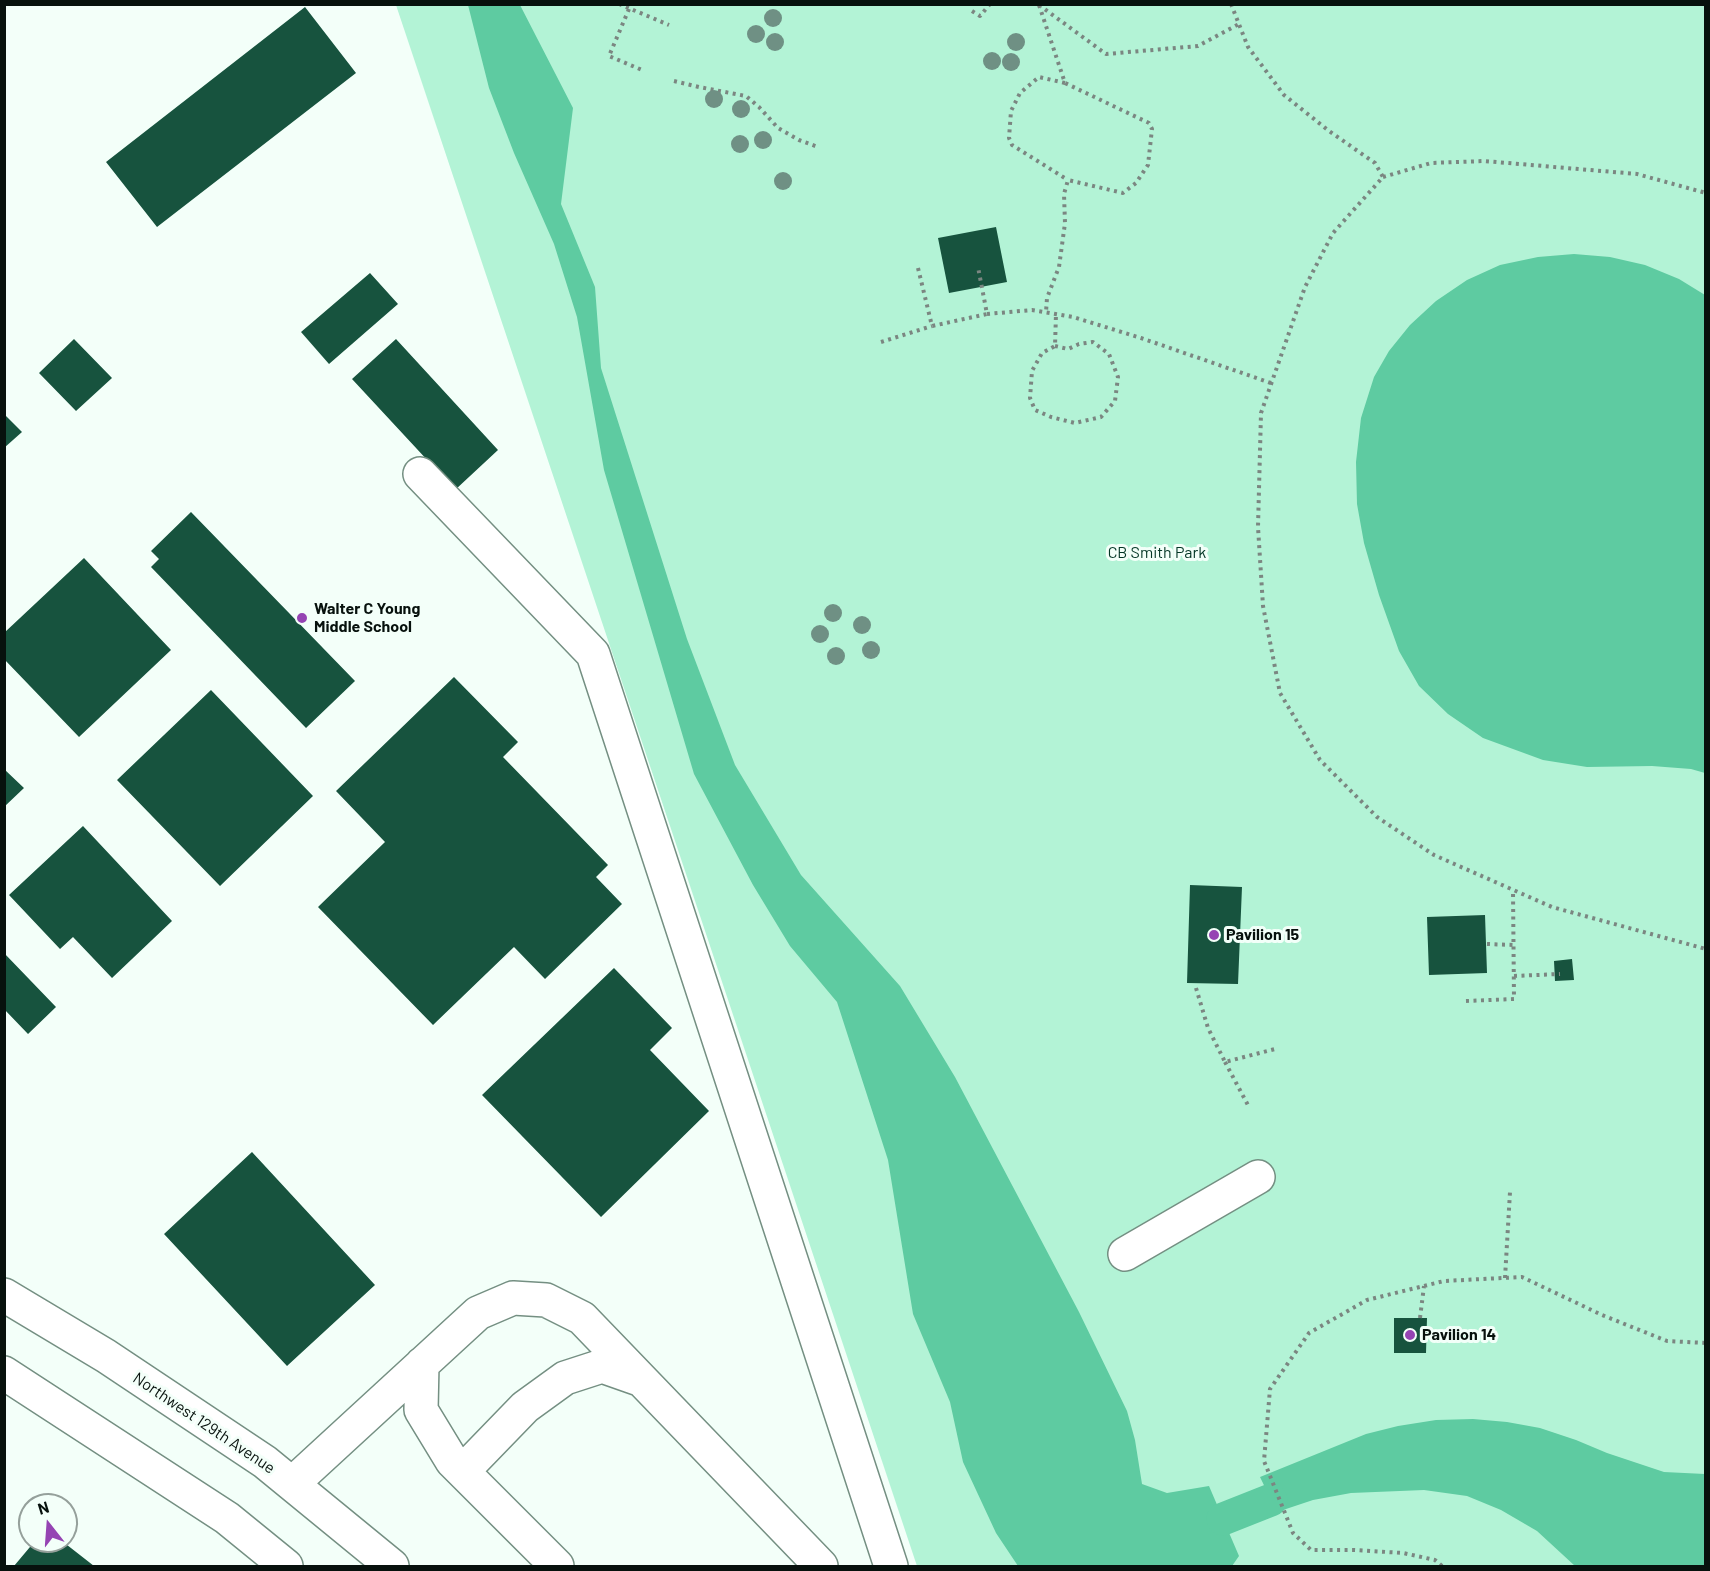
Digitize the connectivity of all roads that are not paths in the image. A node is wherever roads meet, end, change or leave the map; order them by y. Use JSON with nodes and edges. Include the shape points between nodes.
{"nodes":[{"id":1,"x":420,"y":474,"type":"dead end"},
{"id":2,"x":1258,"y":1177,"type":"dead end"},
{"id":3,"x":1125,"y":1254,"type":"dead end"},
{"id":4,"x":4,"y":1295,"type":"edge"},
{"id":5,"x":422,"y":1364,"type":"junction"},
{"id":6,"x":4,"y":1373,"type":"edge"},
{"id":7,"x":642,"y":1380,"type":"junction"},
{"id":8,"x":463,"y":1471,"type":"junction"},
{"id":9,"x":292,"y":1484,"type":"junction"},
{"id":10,"x":286,"y":1566,"type":"edge"},
{"id":11,"x":392,"y":1566,"type":"edge"},
{"id":12,"x":557,"y":1566,"type":"edge"},
{"id":13,"x":821,"y":1566,"type":"edge"},
{"id":14,"x":891,"y":1566,"type":"edge"}],
"edges":[{"from":1,"to":14,"type":"street","via":[[593,654]]},
{"from":2,"to":3,"type":"street"},
{"from":4,"to":9,"type":"street","name":"Northwest 129th Avenue","via":[[106,1356]]},
{"from":5,"to":7,"type":"street","via":[[478,1313],[513,1298],[546,1300],[582,1318]]},
{"from":5,"to":8,"type":"street","via":[[421,1410],[452,1461]]},
{"from":5,"to":9,"type":"street"},
{"from":6,"to":10,"type":"street","via":[[226,1518]]},
{"from":7,"to":8,"type":"street","via":[[602,1366],[566,1378],[525,1407]]},
{"from":7,"to":13,"type":"street"},
{"from":8,"to":12,"type":"street"},
{"from":9,"to":11,"type":"street","name":"Northwest 129th Avenue"}]}
